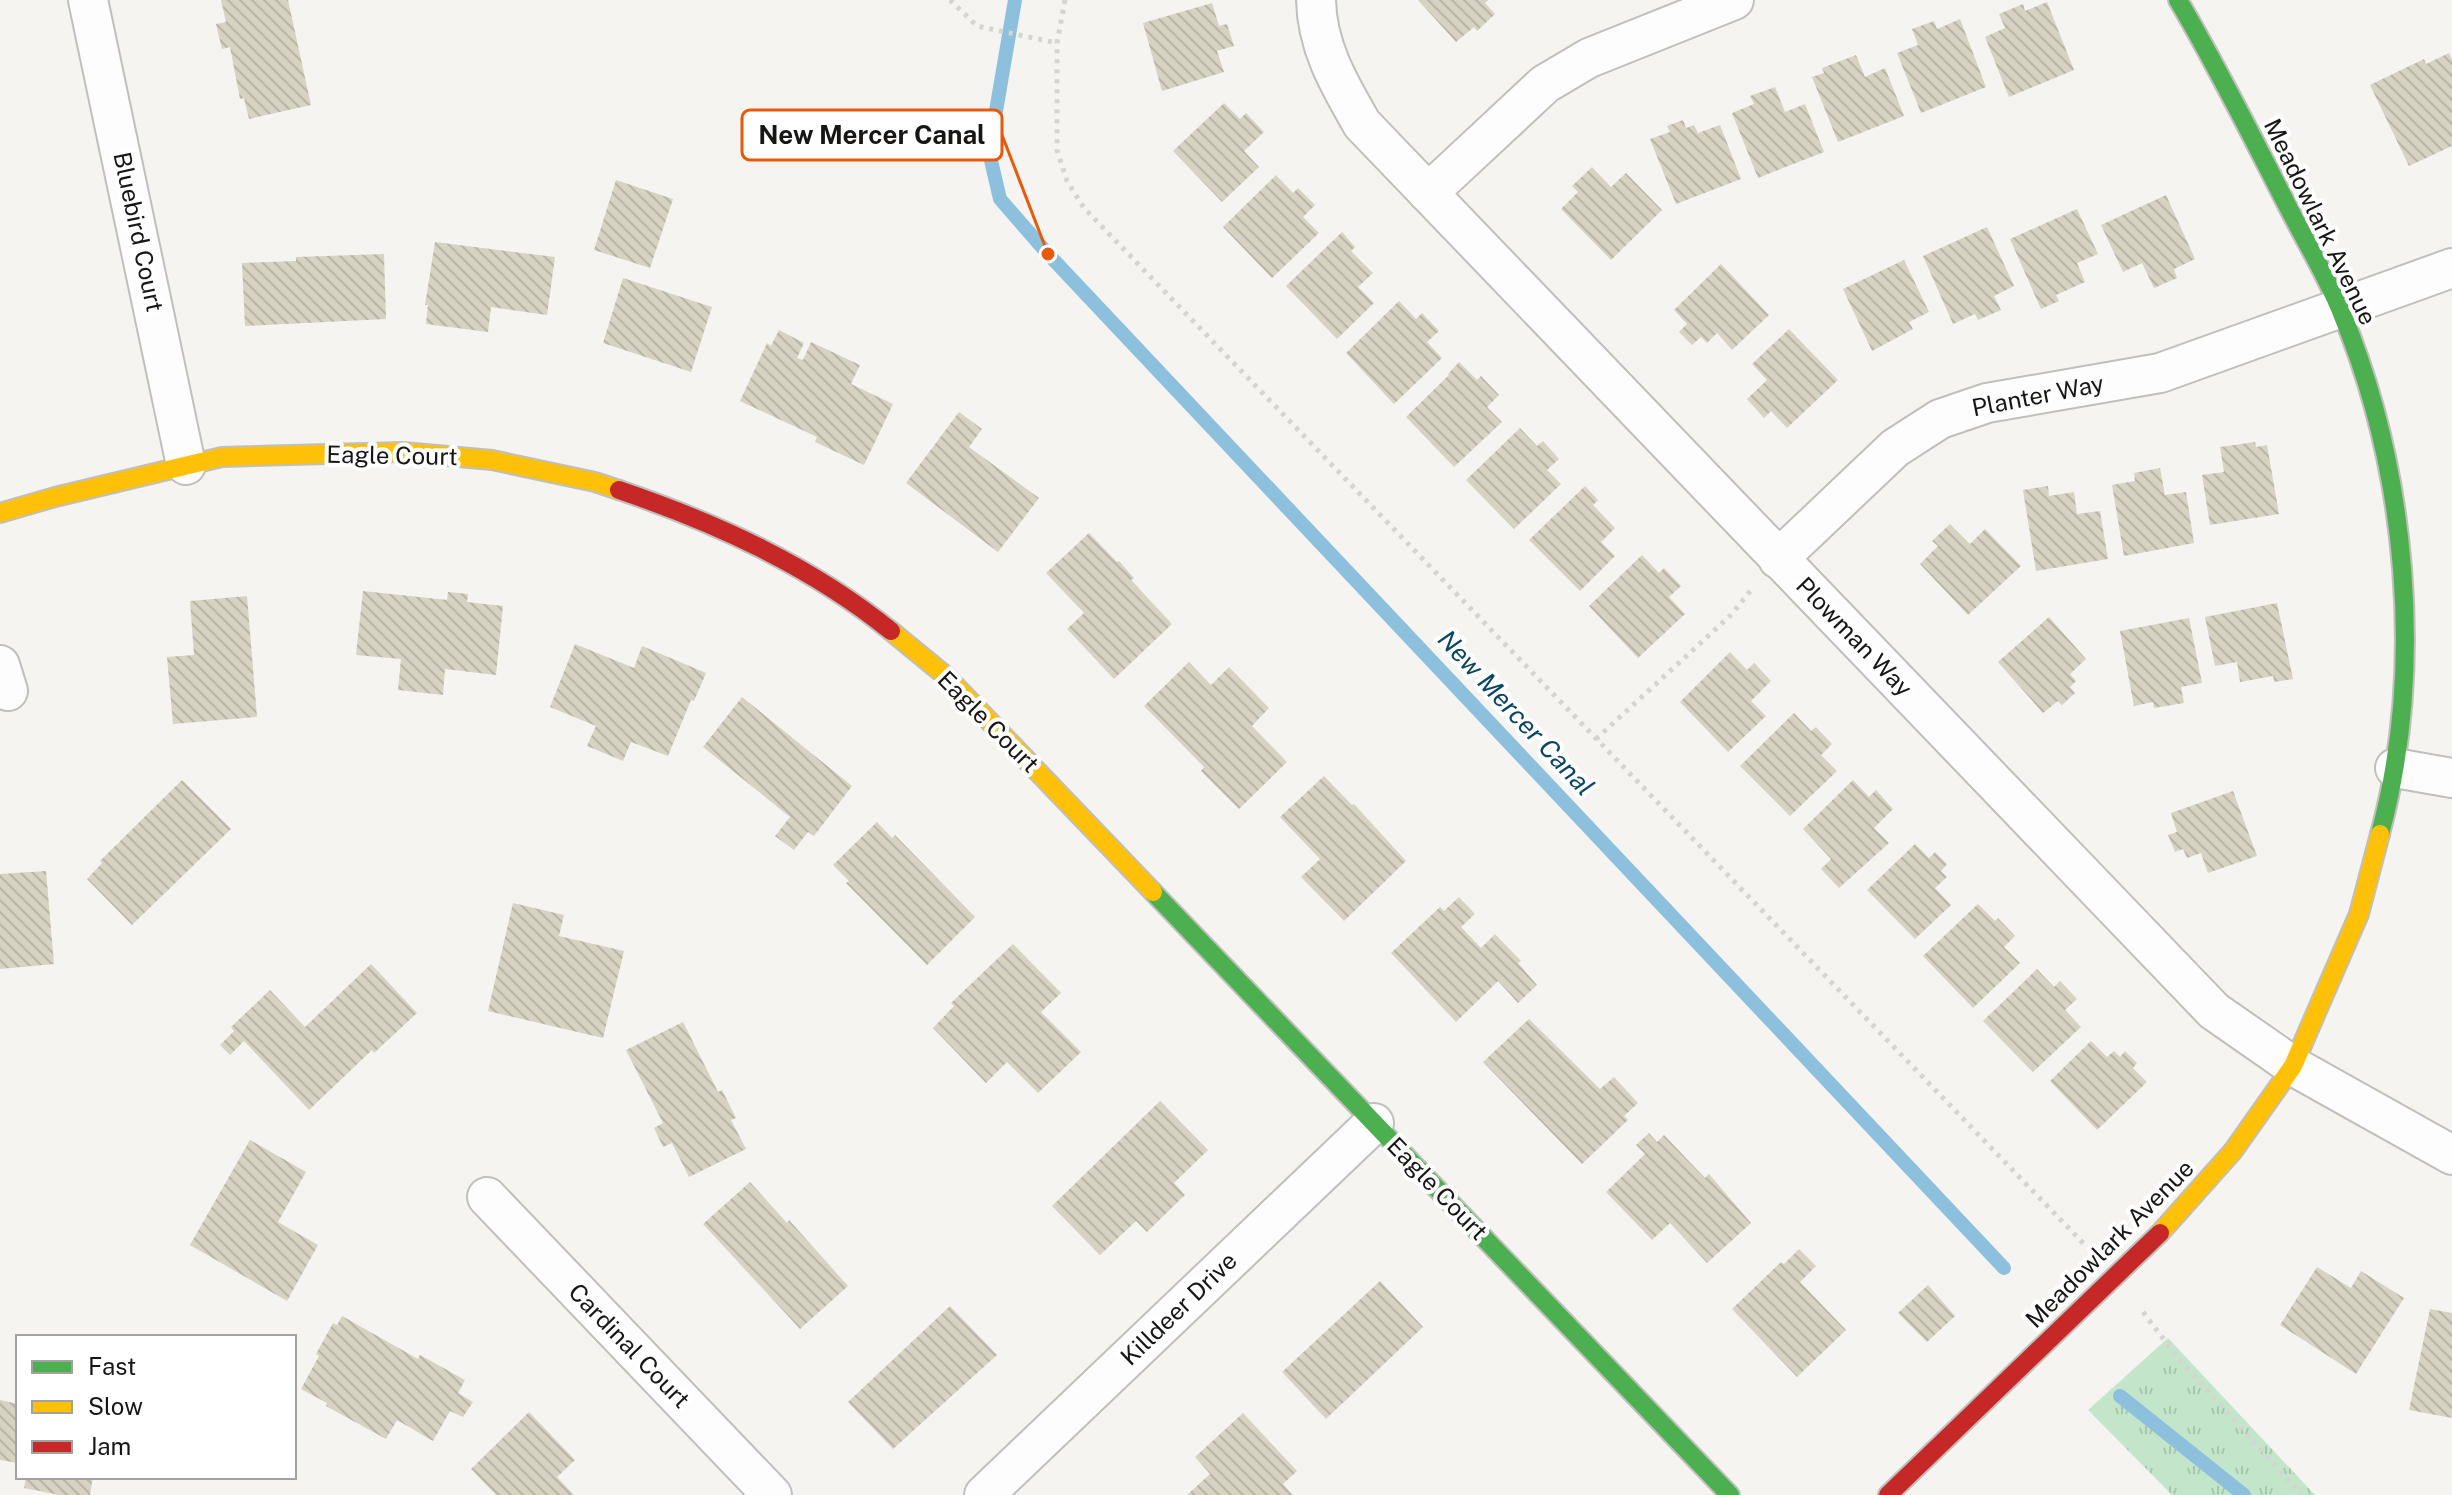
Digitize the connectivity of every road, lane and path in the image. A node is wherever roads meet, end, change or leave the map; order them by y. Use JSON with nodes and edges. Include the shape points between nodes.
{"nodes":[{"id":1,"x":88,"y":0,"type":"edge"},
{"id":2,"x":950,"y":0,"type":"edge"},
{"id":3,"x":1065,"y":0,"type":"edge"},
{"id":4,"x":1316,"y":0,"type":"edge"},
{"id":5,"x":1734,"y":0,"type":"edge"},
{"id":6,"x":2178,"y":0,"type":"edge"},
{"id":7,"x":1057,"y":43,"type":"junction"},
{"id":8,"x":1428,"y":193,"type":"junction"},
{"id":9,"x":2452,"y":268,"type":"edge"},
{"id":10,"x":2341,"y":310,"type":"junction"},
{"id":11,"x":186,"y":465,"type":"junction"},
{"id":12,"x":0,"y":513,"type":"edge"},
{"id":13,"x":1778,"y":559,"type":"junction"},
{"id":14,"x":1596,"y":739,"type":"junction"},
{"id":15,"x":2395,"y":768,"type":"junction"},
{"id":16,"x":2452,"y":778,"type":"edge"},
{"id":17,"x":2293,"y":1066,"type":"junction"},
{"id":18,"x":1374,"y":1123,"type":"junction"},
{"id":19,"x":2452,"y":1155,"type":"edge"},
{"id":20,"x":487,"y":1197,"type":"dead end"},
{"id":21,"x":2116,"y":1276,"type":"junction"},
{"id":22,"x":772,"y":1495,"type":"edge"},
{"id":23,"x":984,"y":1495,"type":"edge"},
{"id":24,"x":1730,"y":1495,"type":"edge"},
{"id":25,"x":1888,"y":1495,"type":"edge"},
{"id":26,"x":2302,"y":1495,"type":"edge"}],
"edges":[{"from":1,"to":11,"type":"street","name":"Bluebird Court"},
{"from":2,"to":7,"type":"path","via":[[977,26]]},
{"from":3,"to":7,"type":"path"},
{"from":4,"to":8,"type":"street","name":"Plowman Way","via":[[1331,71],[1362,124]]},
{"from":5,"to":8,"type":"street","via":[[1589,58],[1545,84]]},
{"from":6,"to":10,"type":"street","name":"Meadowlark Avenue"},
{"from":7,"to":14,"type":"path","via":[[1057,150],[1067,181],[1084,208]]},
{"from":8,"to":13,"type":"street","name":"Plowman Way"},
{"from":9,"to":10,"type":"street","name":"Planter Way"},
{"from":10,"to":13,"type":"street","name":"Planter Way","via":[[2160,373],[1987,403],[1940,419],[1895,448]]},
{"from":10,"to":15,"type":"street","name":"Meadowlark Avenue","via":[[2372,398],[2392,485],[2404,590],[2404,679]]},
{"from":11,"to":12,"type":"street","name":"Eagle Court"},
{"from":11,"to":18,"type":"street","name":"Eagle Court","via":[[222,457],[403,452],[492,460],[595,482],[680,511],[776,555],[866,611],[947,677]]},
{"from":13,"to":14,"type":"path","via":[[1731,615]]},
{"from":13,"to":17,"type":"street","name":"Plowman Way","via":[[2214,1011]]},
{"from":14,"to":21,"type":"path"},
{"from":15,"to":16,"type":"street"},
{"from":15,"to":17,"type":"street","name":"Meadowlark Avenue","via":[[2359,914]]},
{"from":17,"to":19,"type":"street","name":"Plowman Way"},
{"from":17,"to":21,"type":"street","name":"Meadowlark Avenue","via":[[2233,1151],[2175,1219]]},
{"from":18,"to":23,"type":"street","name":"Killdeer Drive"},
{"from":18,"to":24,"type":"street","name":"Eagle Court"},
{"from":20,"to":22,"type":"street","name":"Cardinal Court"},
{"from":21,"to":25,"type":"street","name":"Meadowlark Avenue"},
{"from":21,"to":26,"type":"path","via":[[2181,1362]]}]}
